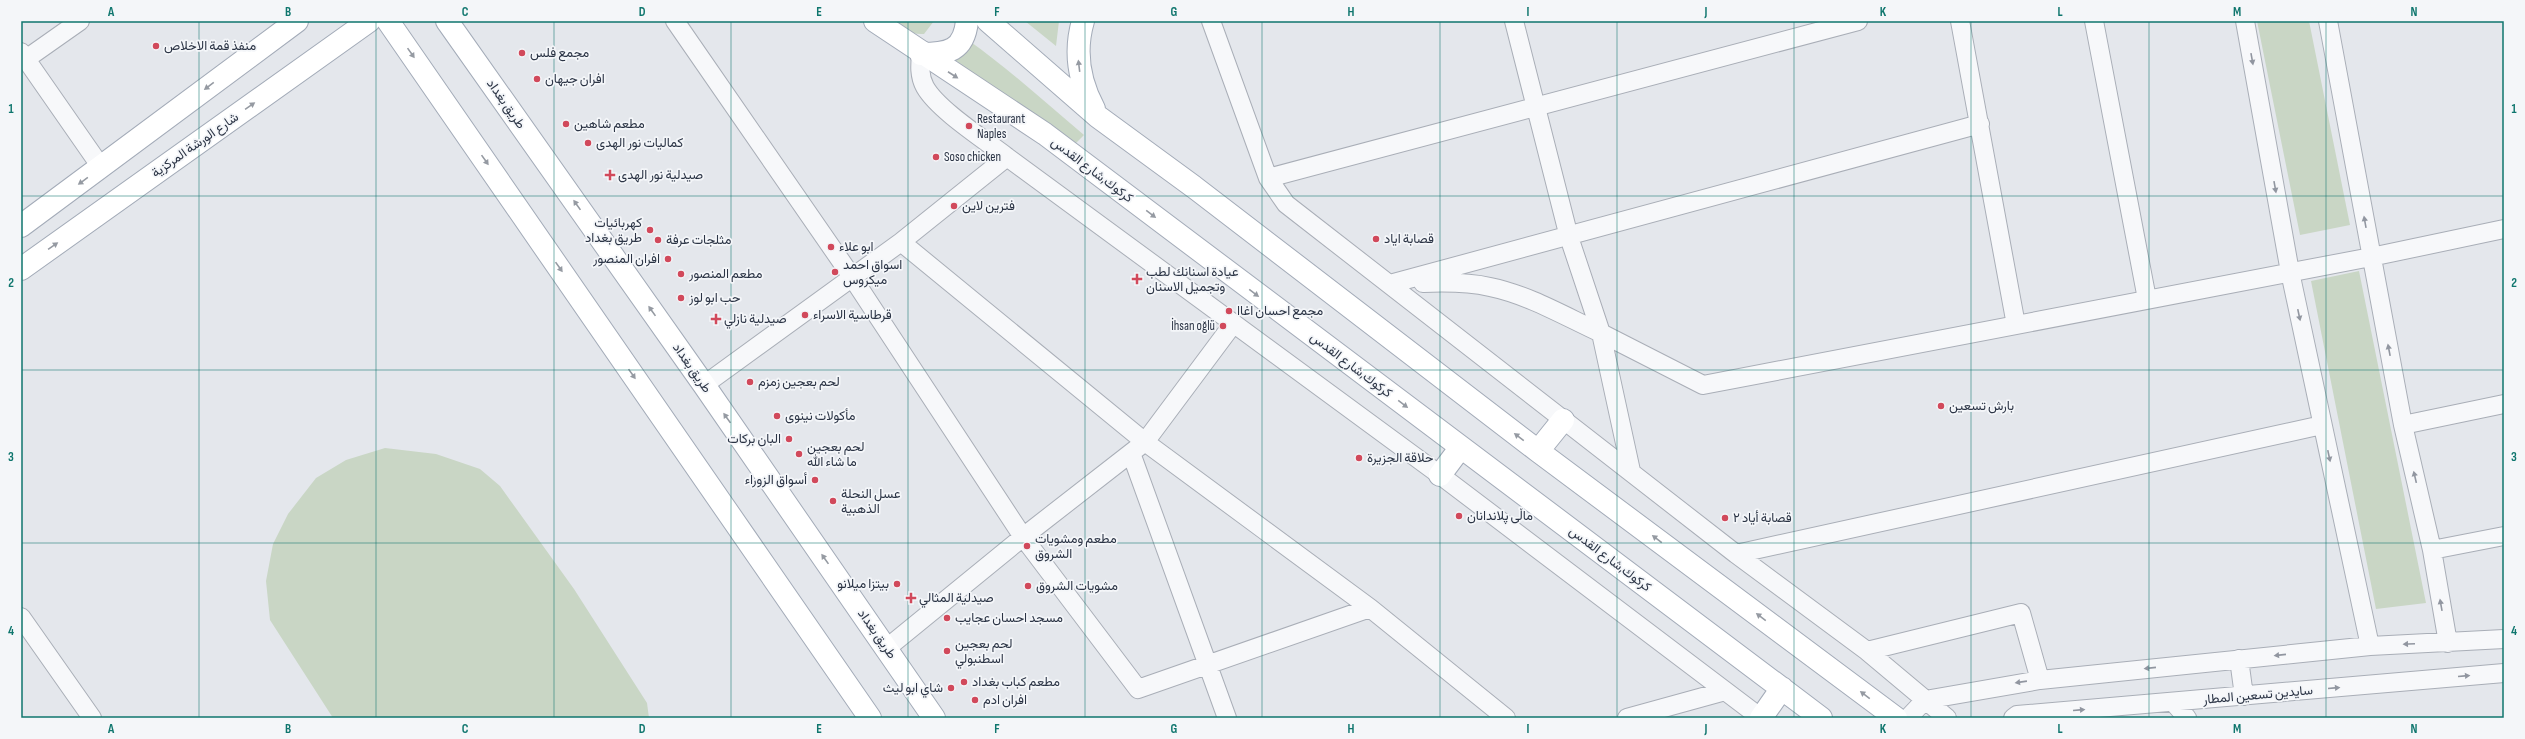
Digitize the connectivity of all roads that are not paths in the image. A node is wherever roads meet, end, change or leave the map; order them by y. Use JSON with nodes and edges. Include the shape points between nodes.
{"nodes":[{"id":1,"x":80,"y":21,"type":"edge"},
{"id":2,"x":297,"y":21,"type":"edge"},
{"id":3,"x":370,"y":21,"type":"edge"},
{"id":4,"x":388,"y":21,"type":"edge"},
{"id":5,"x":447,"y":21,"type":"edge"},
{"id":6,"x":675,"y":21,"type":"edge"},
{"id":7,"x":875,"y":21,"type":"edge"},
{"id":8,"x":967,"y":21,"type":"edge"},
{"id":9,"x":988,"y":21,"type":"edge"},
{"id":10,"x":1083,"y":21,"type":"edge"},
{"id":11,"x":1211,"y":21,"type":"edge"},
{"id":12,"x":1514,"y":21,"type":"edge"},
{"id":13,"x":1858,"y":21,"type":"edge"},
{"id":14,"x":1960,"y":21,"type":"edge"},
{"id":15,"x":2094,"y":21,"type":"edge"},
{"id":16,"x":2245,"y":21,"type":"edge"},
{"id":17,"x":2328,"y":21,"type":"edge"},
{"id":18,"x":921,"y":54,"type":"junction"},
{"id":19,"x":24,"y":55,"type":"edge"},
{"id":20,"x":1536,"y":106,"type":"junction"},
{"id":21,"x":1097,"y":116,"type":"junction"},
{"id":22,"x":1980,"y":124,"type":"junction"},
{"id":23,"x":1007,"y":157,"type":"junction"},
{"id":24,"x":101,"y":168,"type":"junction"},
{"id":25,"x":1268,"y":178,"type":"junction"},
{"id":26,"x":21,"y":226,"type":"edge"},
{"id":27,"x":2504,"y":229,"type":"edge"},
{"id":28,"x":1569,"y":237,"type":"junction"},
{"id":29,"x":901,"y":242,"type":"junction"},
{"id":30,"x":2371,"y":257,"type":"junction"},
{"id":31,"x":21,"y":269,"type":"edge"},
{"id":32,"x":2290,"y":272,"type":"junction"},
{"id":33,"x":852,"y":277,"type":"junction"},
{"id":34,"x":1390,"y":284,"type":"junction"},
{"id":35,"x":2147,"y":299,"type":"junction"},
{"id":36,"x":1233,"y":324,"type":"junction"},
{"id":37,"x":2016,"y":325,"type":"junction"},
{"id":38,"x":1602,"y":333,"type":"junction"},
{"id":39,"x":704,"y":385,"type":"junction"},
{"id":40,"x":2504,"y":404,"type":"edge"},
{"id":41,"x":1563,"y":420,"type":"junction"},
{"id":42,"x":2322,"y":425,"type":"junction"},
{"id":43,"x":2403,"y":425,"type":"junction"},
{"id":44,"x":1461,"y":447,"type":"junction"},
{"id":45,"x":1138,"y":448,"type":"junction"},
{"id":46,"x":1538,"y":451,"type":"junction"},
{"id":47,"x":1631,"y":471,"type":"junction"},
{"id":48,"x":1440,"y":475,"type":"junction"},
{"id":49,"x":2504,"y":536,"type":"edge"},
{"id":50,"x":1023,"y":537,"type":"junction"},
{"id":51,"x":2432,"y":550,"type":"junction"},
{"id":52,"x":1736,"y":554,"type":"junction"},
{"id":53,"x":1370,"y":608,"type":"junction"},
{"id":54,"x":21,"y":617,"type":"edge"},
{"id":55,"x":2504,"y":639,"type":"edge"},
{"id":56,"x":2448,"y":643,"type":"junction"},
{"id":57,"x":2370,"y":646,"type":"junction"},
{"id":58,"x":887,"y":648,"type":"junction"},
{"id":59,"x":1867,"y":652,"type":"junction"},
{"id":60,"x":2239,"y":659,"type":"junction"},
{"id":61,"x":1207,"y":664,"type":"junction"},
{"id":62,"x":2504,"y":673,"type":"edge"},
{"id":63,"x":2040,"y":680,"type":"junction"},
{"id":64,"x":1782,"y":688,"type":"junction"},
{"id":65,"x":1725,"y":690,"type":"junction"},
{"id":66,"x":2244,"y":696,"type":"junction"},
{"id":67,"x":1925,"y":700,"type":"junction"},
{"id":68,"x":2174,"y":703,"type":"junction"},
{"id":69,"x":92,"y":718,"type":"edge"},
{"id":70,"x":870,"y":718,"type":"edge"},
{"id":71,"x":934,"y":718,"type":"edge"},
{"id":72,"x":1227,"y":718,"type":"edge"},
{"id":73,"x":1506,"y":718,"type":"edge"},
{"id":74,"x":1627,"y":718,"type":"edge"},
{"id":75,"x":1761,"y":718,"type":"edge"},
{"id":76,"x":1821,"y":718,"type":"edge"},
{"id":77,"x":1896,"y":718,"type":"edge"},
{"id":78,"x":1908,"y":718,"type":"edge"},
{"id":79,"x":1947,"y":718,"type":"edge"},
{"id":80,"x":2013,"y":718,"type":"edge"},
{"id":81,"x":2187,"y":718,"type":"edge"}],
"edges":[{"from":1,"to":19,"type":"street"},
{"from":2,"to":24,"type":"main road","one_way":true},
{"from":31,"to":3,"type":"main road","name":"شارع الورشة المركزية","one_way":true},
{"from":4,"to":70,"type":"main road","one_way":true},
{"from":39,"to":5,"type":"main road","name":"طريق بغداد","one_way":true},
{"from":6,"to":33,"type":"street"},
{"from":7,"to":18,"type":"main road","name":"كركوك,شارع القدس"},
{"from":8,"to":18,"type":"main road","via":[[962,43],[937,54]]},
{"from":9,"to":21,"type":"main road"},
{"from":21,"to":10,"type":"main road","one_way":true,"via":[[1084,91],[1080,74],[1078,37]]},
{"from":11,"to":25,"type":"street"},
{"from":12,"to":20,"type":"street"},
{"from":13,"to":20,"type":"street"},
{"from":14,"to":22,"type":"street"},
{"from":15,"to":35,"type":"street"},
{"from":16,"to":32,"type":"street","one_way":true},
{"from":30,"to":17,"type":"street","one_way":true},
{"from":18,"to":23,"type":"street","via":[[921,75],[930,95]]},
{"from":18,"to":44,"type":"main road","name":"كركوك,شارع القدس","one_way":true,"via":[[1045,134]]},
{"from":19,"to":24,"type":"street"},
{"from":20,"to":25,"type":"street"},
{"from":20,"to":28,"type":"street"},
{"from":46,"to":21,"type":"main road","one_way":true},
{"from":22,"to":28,"type":"street"},
{"from":22,"to":37,"type":"street"},
{"from":23,"to":29,"type":"street"},
{"from":23,"to":36,"type":"street"},
{"from":24,"to":26,"type":"main road","one_way":true},
{"from":25,"to":34,"type":"street","via":[[1286,204]]},
{"from":27,"to":30,"type":"street"},
{"from":28,"to":34,"type":"street"},
{"from":28,"to":38,"type":"street"},
{"from":29,"to":33,"type":"street"},
{"from":29,"to":45,"type":"street"},
{"from":30,"to":32,"type":"street"},
{"from":43,"to":30,"type":"street","one_way":true},
{"from":32,"to":35,"type":"street"},
{"from":32,"to":42,"type":"street","one_way":true},
{"from":33,"to":39,"type":"street"},
{"from":33,"to":50,"type":"street"},
{"from":34,"to":38,"type":"street","via":[[1454,282],[1491,287],[1525,298]]},
{"from":34,"to":41,"type":"street"},
{"from":35,"to":37,"type":"street"},
{"from":36,"to":45,"type":"street"},
{"from":36,"to":48,"type":"street"},
{"from":37,"to":38,"type":"street","via":[[1703,385]]},
{"from":38,"to":47,"type":"street"},
{"from":58,"to":39,"type":"main road","name":"طريق بغداد","one_way":true},
{"from":40,"to":43,"type":"street"},
{"from":41,"to":46,"type":"main road"},
{"from":41,"to":47,"type":"street"},
{"from":42,"to":52,"type":"street"},
{"from":42,"to":57,"type":"street","one_way":true},
{"from":51,"to":43,"type":"street","one_way":true},
{"from":44,"to":48,"type":"main road"},
{"from":44,"to":64,"type":"main road","name":"كركوك,شارع القدس"},
{"from":45,"to":50,"type":"street"},
{"from":45,"to":53,"type":"street"},
{"from":45,"to":61,"type":"street"},
{"from":77,"to":46,"type":"main road","one_way":true},
{"from":47,"to":52,"type":"street"},
{"from":48,"to":65,"type":"street"},
{"from":49,"to":51,"type":"street"},
{"from":50,"to":58,"type":"street"},
{"from":50,"to":61,"type":"street","via":[[1138,689]]},
{"from":56,"to":51,"type":"street","one_way":true},
{"from":52,"to":59,"type":"street"},
{"from":53,"to":61,"type":"street"},
{"from":53,"to":73,"type":"street"},
{"from":54,"to":69,"type":"street"},
{"from":55,"to":56,"type":"street"},
{"from":56,"to":57,"type":"street","one_way":true},
{"from":57,"to":60,"type":"street","one_way":true},
{"from":58,"to":71,"type":"main road","name":"طريق بغداد"},
{"from":59,"to":63,"type":"street","via":[[2021,613]]},
{"from":59,"to":67,"type":"street"},
{"from":60,"to":63,"type":"street","one_way":true},
{"from":60,"to":66,"type":"street"},
{"from":61,"to":72,"type":"street"},
{"from":66,"to":62,"type":"street","name":"سايدين تسعين المطار","one_way":true},
{"from":63,"to":67,"type":"street","one_way":true},
{"from":64,"to":75,"type":"main road"},
{"from":64,"to":76,"type":"main road","name":"كركوك,شارع القدس"},
{"from":65,"to":74,"type":"street"},
{"from":65,"to":75,"type":"street"},
{"from":66,"to":68,"type":"street","name":"سايدين تسعين المطار"},
{"from":67,"to":78,"type":"street"},
{"from":67,"to":79,"type":"street"},
{"from":80,"to":68,"type":"street","name":"سايدين تسعين المطار","one_way":true,"via":[[2018,715]]},
{"from":68,"to":81,"type":"street"}]}
